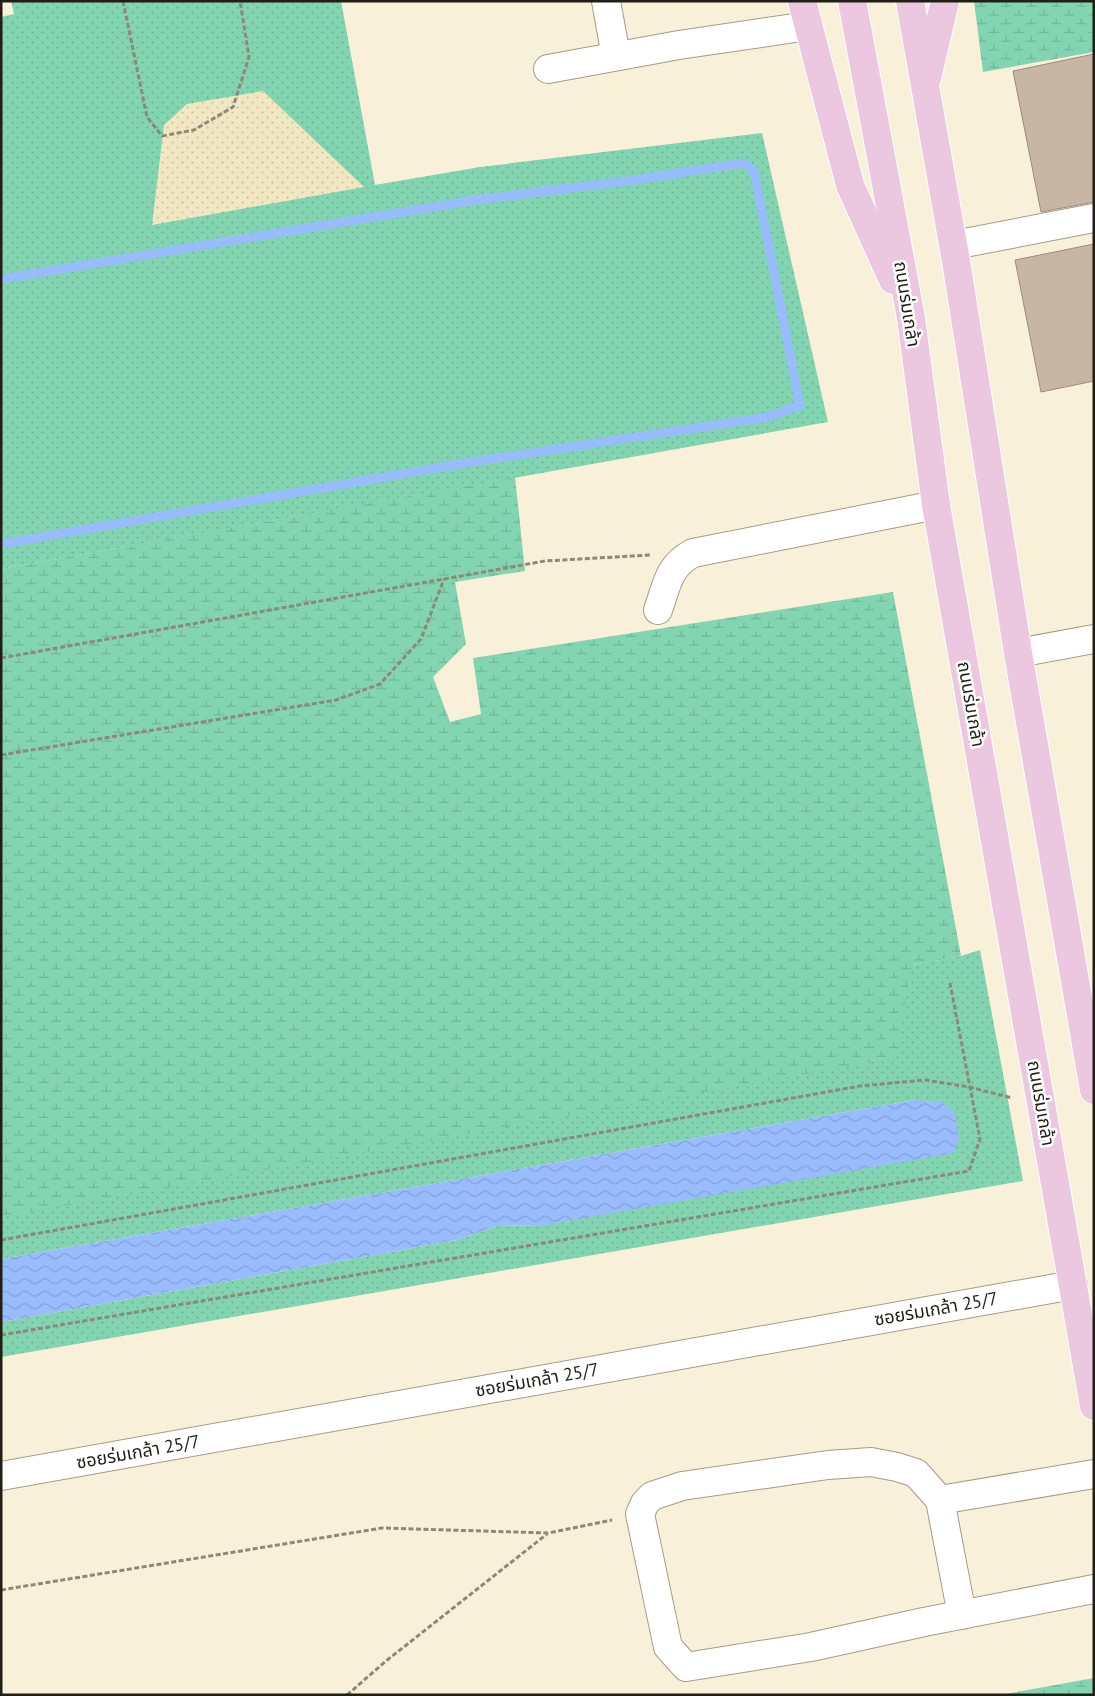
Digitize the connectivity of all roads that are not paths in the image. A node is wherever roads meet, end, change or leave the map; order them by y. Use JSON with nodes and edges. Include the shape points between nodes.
{"nodes":[{"id":1,"x":606,"y":1,"type":"edge"},
{"id":2,"x":852,"y":1,"type":"edge"},
{"id":3,"x":910,"y":1,"type":"edge"},
{"id":4,"x":946,"y":1,"type":"edge"},
{"id":5,"x":805,"y":14,"type":"edge"},
{"id":6,"x":616,"y":56,"type":"junction"},
{"id":7,"x":548,"y":69,"type":"dead end"},
{"id":8,"x":925,"y":88,"type":"junction"},
{"id":9,"x":1094,"y":218,"type":"edge"},
{"id":10,"x":954,"y":246,"type":"junction"},
{"id":11,"x":911,"y":318,"type":"junction"},
{"id":12,"x":936,"y":506,"type":"junction"},
{"id":13,"x":658,"y":610,"type":"dead end"},
{"id":14,"x":1094,"y":639,"type":"edge"},
{"id":15,"x":1018,"y":652,"type":"junction"},
{"id":16,"x":1094,"y":1090,"type":"edge"},
{"id":17,"x":1073,"y":1285,"type":"junction"},
{"id":18,"x":1094,"y":1406,"type":"edge"},
{"id":19,"x":1094,"y":1474,"type":"edge"},
{"id":20,"x":1,"y":1476,"type":"edge"},
{"id":21,"x":940,"y":1500,"type":"junction"},
{"id":22,"x":1094,"y":1589,"type":"edge"},
{"id":23,"x":962,"y":1616,"type":"junction"}],
"edges":[{"from":1,"to":6,"type":"street"},
{"from":2,"to":11,"type":"main road","name":"ถนนร่มเกล้า"},
{"from":3,"to":8,"type":"main road"},
{"from":4,"to":8,"type":"main road"},
{"from":5,"to":6,"type":"street"},
{"from":5,"to":11,"type":"main road","via":[[850,185]]},
{"from":6,"to":7,"type":"street"},
{"from":8,"to":10,"type":"main road"},
{"from":9,"to":10,"type":"street"},
{"from":10,"to":15,"type":"main road"},
{"from":11,"to":12,"type":"main road","name":"ถนนร่มเกล้า"},
{"from":12,"to":13,"type":"street","via":[[693,553],[671,571]]},
{"from":12,"to":17,"type":"main road","name":"ถนนร่มเกล้า"},
{"from":14,"to":15,"type":"street"},
{"from":15,"to":16,"type":"main road"},
{"from":17,"to":18,"type":"main road","name":"ถนนร่มเกล้า"},
{"from":17,"to":20,"type":"street","name":"ซอยร่มเกล้า 25/7"},
{"from":19,"to":21,"type":"street"},
{"from":21,"to":23,"type":"street"},
{"from":21,"to":23,"type":"street","via":[[916,1473],[871,1462],[682,1486],[652,1496],[640,1514],[668,1647],[686,1667],[811,1647]]},
{"from":22,"to":23,"type":"street"}]}
